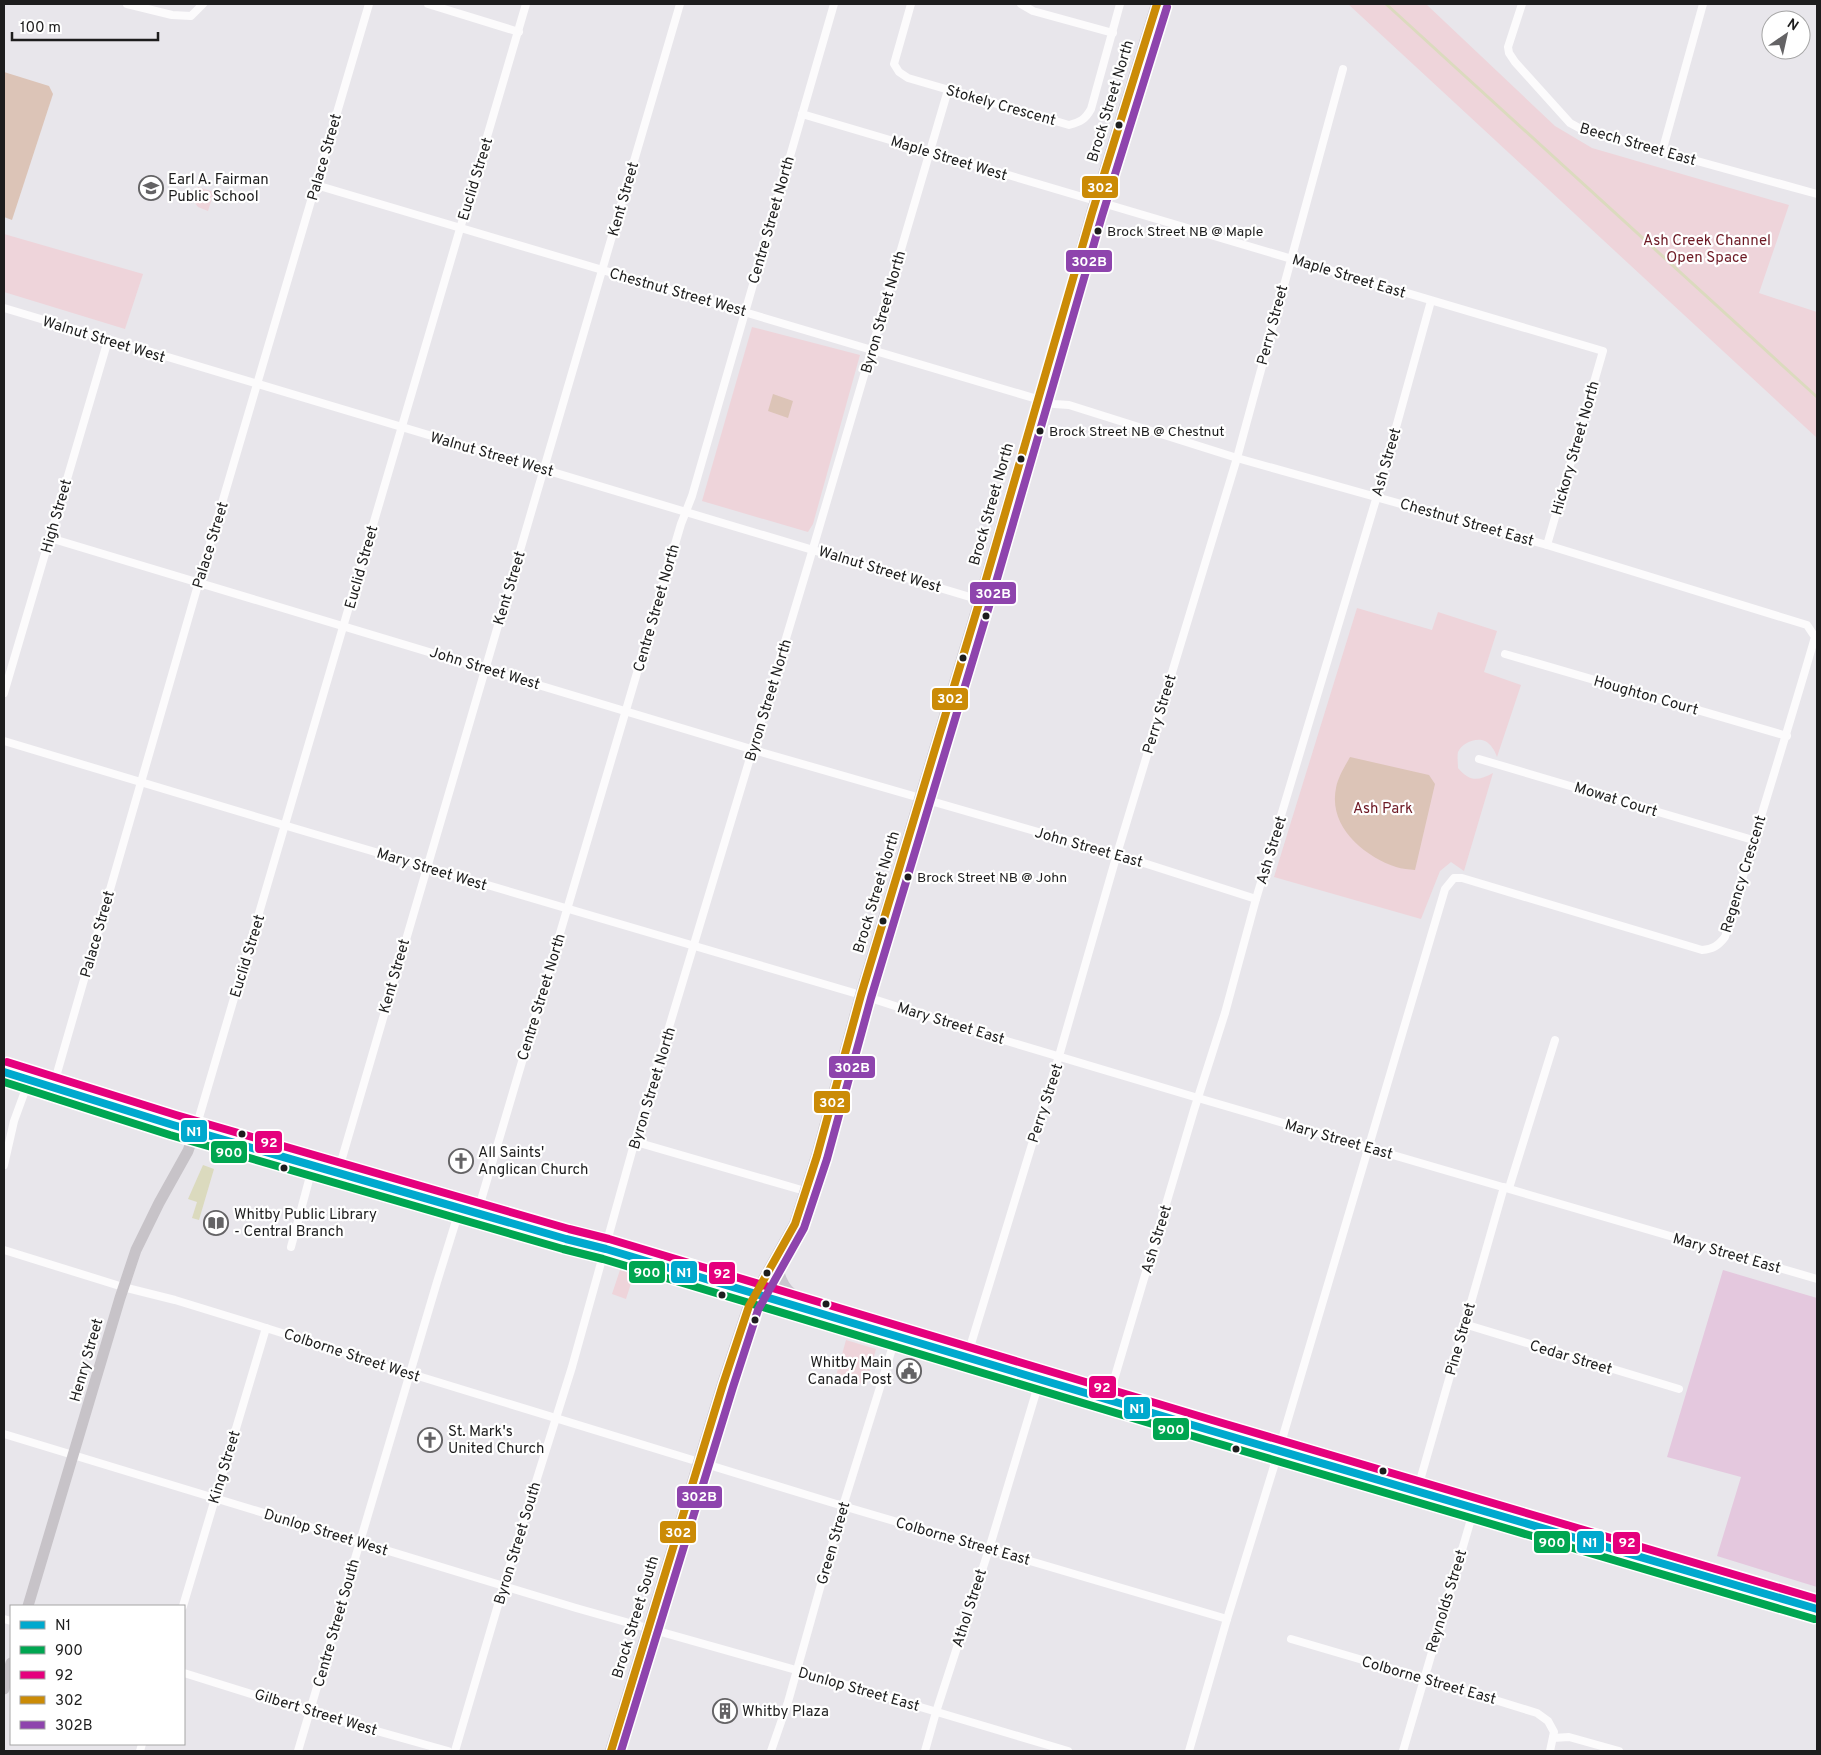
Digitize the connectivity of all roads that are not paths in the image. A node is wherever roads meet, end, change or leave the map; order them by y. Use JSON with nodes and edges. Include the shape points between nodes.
{"nodes":[{"id":1,"x":127,"y":4,"type":"edge"},
{"id":2,"x":203,"y":4,"type":"edge"},
{"id":3,"x":369,"y":4,"type":"edge"},
{"id":4,"x":428,"y":4,"type":"edge"},
{"id":5,"x":526,"y":4,"type":"edge"},
{"id":6,"x":680,"y":4,"type":"edge"},
{"id":7,"x":834,"y":4,"type":"edge"},
{"id":8,"x":911,"y":4,"type":"edge"},
{"id":9,"x":1021,"y":4,"type":"edge"},
{"id":10,"x":1120,"y":4,"type":"edge"},
{"id":11,"x":1157,"y":4,"type":"edge"},
{"id":12,"x":1522,"y":4,"type":"edge"},
{"id":13,"x":1703,"y":4,"type":"edge"},
{"id":14,"x":519,"y":32,"type":"junction"},
{"id":15,"x":1113,"y":33,"type":"junction"},
{"id":16,"x":1343,"y":68,"type":"dead end"},
{"id":17,"x":948,"y":90,"type":"junction"},
{"id":18,"x":802,"y":114,"type":"junction"},
{"id":19,"x":930,"y":152,"type":"junction"},
{"id":20,"x":1662,"y":152,"type":"junction"},
{"id":21,"x":316,"y":186,"type":"junction"},
{"id":22,"x":1817,"y":194,"type":"edge"},
{"id":23,"x":1096,"y":201,"type":"junction"},
{"id":24,"x":460,"y":228,"type":"junction"},
{"id":25,"x":1291,"y":258,"type":"junction"},
{"id":26,"x":602,"y":270,"type":"junction"},
{"id":27,"x":1431,"y":301,"type":"junction"},
{"id":28,"x":4,"y":308,"type":"edge"},
{"id":29,"x":745,"y":312,"type":"junction"},
{"id":30,"x":108,"y":340,"type":"junction"},
{"id":31,"x":872,"y":350,"type":"junction"},
{"id":32,"x":1603,"y":351,"type":"joint"},
{"id":33,"x":258,"y":384,"type":"junction"},
{"id":34,"x":1039,"y":399,"type":"junction"},
{"id":35,"x":402,"y":428,"type":"junction"},
{"id":36,"x":1237,"y":458,"type":"junction"},
{"id":37,"x":544,"y":469,"type":"junction"},
{"id":38,"x":1377,"y":496,"type":"junction"},
{"id":39,"x":686,"y":512,"type":"junction"},
{"id":40,"x":50,"y":538,"type":"junction"},
{"id":41,"x":1547,"y":545,"type":"junction"},
{"id":42,"x":812,"y":549,"type":"junction"},
{"id":43,"x":199,"y":582,"type":"junction"},
{"id":44,"x":980,"y":600,"type":"junction"},
{"id":45,"x":343,"y":626,"type":"junction"},
{"id":46,"x":1807,"y":626,"type":"joint"},
{"id":47,"x":1505,"y":654,"type":"dead end"},
{"id":48,"x":485,"y":668,"type":"junction"},
{"id":49,"x":4,"y":693,"type":"edge"},
{"id":50,"x":626,"y":711,"type":"junction"},
{"id":51,"x":1786,"y":736,"type":"junction"},
{"id":52,"x":4,"y":740,"type":"edge"},
{"id":53,"x":754,"y":749,"type":"junction"},
{"id":54,"x":1479,"y":759,"type":"dead end"},
{"id":55,"x":141,"y":782,"type":"junction"},
{"id":56,"x":921,"y":799,"type":"junction"},
{"id":57,"x":286,"y":826,"type":"junction"},
{"id":58,"x":1753,"y":840,"type":"junction"},
{"id":59,"x":1117,"y":854,"type":"junction"},
{"id":60,"x":426,"y":867,"type":"junction"},
{"id":61,"x":1256,"y":899,"type":"junction"},
{"id":62,"x":567,"y":910,"type":"junction"},
{"id":63,"x":694,"y":947,"type":"junction"},
{"id":64,"x":862,"y":995,"type":"junction"},
{"id":65,"x":1555,"y":1040,"type":"dead end"},
{"id":66,"x":1059,"y":1056,"type":"junction"},
{"id":67,"x":4,"y":1072,"type":"edge"},
{"id":68,"x":29,"y":1080,"type":"junction"},
{"id":69,"x":53,"y":1087,"type":"junction"},
{"id":70,"x":1198,"y":1098,"type":"junction"},
{"id":71,"x":195,"y":1131,"type":"junction"},
{"id":72,"x":636,"y":1142,"type":"junction"},
{"id":73,"x":1368,"y":1147,"type":"junction"},
{"id":74,"x":4,"y":1165,"type":"edge"},
{"id":75,"x":313,"y":1165,"type":"junction"},
{"id":76,"x":338,"y":1172,"type":"junction"},
{"id":77,"x":1507,"y":1187,"type":"junction"},
{"id":78,"x":805,"y":1192,"type":"junction"},
{"id":79,"x":460,"y":1208,"type":"junction"},
{"id":80,"x":480,"y":1213,"type":"junction"},
{"id":81,"x":291,"y":1248,"type":"dead end"},
{"id":82,"x":606,"y":1249,"type":"junction"},
{"id":83,"x":4,"y":1250,"type":"edge"},
{"id":84,"x":776,"y":1260,"type":"junction"},
{"id":85,"x":1817,"y":1279,"type":"edge"},
{"id":86,"x":123,"y":1287,"type":"junction"},
{"id":87,"x":755,"y":1293,"type":"junction"},
{"id":88,"x":816,"y":1312,"type":"junction"},
{"id":89,"x":1464,"y":1324,"type":"junction"},
{"id":90,"x":266,"y":1328,"type":"junction"},
{"id":91,"x":896,"y":1336,"type":"junction"},
{"id":92,"x":966,"y":1357,"type":"junction"},
{"id":93,"x":410,"y":1374,"type":"junction"},
{"id":94,"x":1040,"y":1379,"type":"junction"},
{"id":95,"x":1679,"y":1389,"type":"dead end"},
{"id":96,"x":1108,"y":1400,"type":"junction"},
{"id":97,"x":555,"y":1418,"type":"junction"},
{"id":98,"x":4,"y":1434,"type":"edge"},
{"id":99,"x":1278,"y":1450,"type":"junction"},
{"id":100,"x":73,"y":1455,"type":"junction"},
{"id":101,"x":701,"y":1461,"type":"junction"},
{"id":102,"x":1416,"y":1491,"type":"junction"},
{"id":103,"x":214,"y":1498,"type":"junction"},
{"id":104,"x":844,"y":1506,"type":"junction"},
{"id":105,"x":1474,"y":1509,"type":"junction"},
{"id":106,"x":360,"y":1542,"type":"junction"},
{"id":107,"x":989,"y":1549,"type":"junction"},
{"id":108,"x":504,"y":1586,"type":"junction"},
{"id":109,"x":28,"y":1605,"type":"edge"},
{"id":110,"x":183,"y":1605,"type":"edge"},
{"id":111,"x":1817,"y":1609,"type":"edge"},
{"id":112,"x":1226,"y":1618,"type":"junction"},
{"id":113,"x":649,"y":1629,"type":"junction"},
{"id":114,"x":1290,"y":1640,"type":"dead end"},
{"id":115,"x":10,"y":1667,"type":"edge"},
{"id":116,"x":796,"y":1670,"type":"junction"},
{"id":117,"x":185,"y":1673,"type":"edge"},
{"id":118,"x":1424,"y":1678,"type":"junction"},
{"id":119,"x":4,"y":1688,"type":"edge"},
{"id":120,"x":309,"y":1712,"type":"junction"},
{"id":121,"x":936,"y":1712,"type":"junction"},
{"id":122,"x":1553,"y":1738,"type":"junction"},
{"id":123,"x":298,"y":1751,"type":"edge"},
{"id":124,"x":448,"y":1751,"type":"edge"},
{"id":125,"x":455,"y":1751,"type":"edge"},
{"id":126,"x":611,"y":1751,"type":"edge"},
{"id":127,"x":771,"y":1751,"type":"edge"},
{"id":128,"x":925,"y":1751,"type":"edge"},
{"id":129,"x":1068,"y":1751,"type":"edge"},
{"id":130,"x":1188,"y":1751,"type":"edge"},
{"id":131,"x":1403,"y":1751,"type":"edge"},
{"id":132,"x":1550,"y":1751,"type":"edge"},
{"id":133,"x":1619,"y":1751,"type":"edge"}],
"edges":[{"from":1,"to":2,"type":"street","via":[[172,15],[191,16]]},
{"from":3,"to":21,"type":"street","name":"Palace Street"},
{"from":4,"to":14,"type":"street"},
{"from":5,"to":14,"type":"street","name":"Euclid Street"},
{"from":6,"to":26,"type":"street","name":"Kent Street"},
{"from":7,"to":18,"type":"street","name":"Centre Street North"},
{"from":8,"to":17,"type":"street","name":"Stokely Crescent","via":[[894,64],[908,78]]},
{"from":9,"to":15,"type":"street","via":[[1033,11]]},
{"from":10,"to":15,"type":"street","name":"Stokely Crescent"},
{"from":11,"to":23,"type":"main road","name":"Brock Street North"},
{"from":12,"to":20,"type":"street","name":"Beech Street East","via":[[1509,52],[1570,123]]},
{"from":13,"to":20,"type":"street"},
{"from":14,"to":24,"type":"street","name":"Euclid Street"},
{"from":15,"to":17,"type":"street","name":"Stokely Crescent","via":[[1091,109],[1080,122],[1069,124]]},
{"from":16,"to":25,"type":"street","name":"Perry Street"},
{"from":17,"to":19,"type":"street","name":"Byron Street North"},
{"from":18,"to":19,"type":"street","name":"Maple Street West"},
{"from":18,"to":29,"type":"street","name":"Centre Street North"},
{"from":19,"to":23,"type":"street","name":"Maple Street West"},
{"from":19,"to":31,"type":"street","name":"Byron Street North"},
{"from":20,"to":22,"type":"street","name":"Beech Street East"},
{"from":21,"to":24,"type":"street","name":"Chestnut Street West"},
{"from":21,"to":33,"type":"street","name":"Palace Street"},
{"from":23,"to":25,"type":"street","name":"Maple Street East"},
{"from":23,"to":34,"type":"main road","name":"Brock Street North"},
{"from":24,"to":26,"type":"street","name":"Chestnut Street West"},
{"from":24,"to":35,"type":"street","name":"Euclid Street"},
{"from":25,"to":27,"type":"street","name":"Maple Street East"},
{"from":25,"to":36,"type":"street","name":"Perry Street"},
{"from":26,"to":29,"type":"street","name":"Chestnut Street West"},
{"from":26,"to":37,"type":"street","name":"Kent Street"},
{"from":27,"to":32,"type":"street","name":"Maple Street East"},
{"from":27,"to":38,"type":"street","name":"Ash Street"},
{"from":28,"to":30,"type":"street","name":"Walnut Street West"},
{"from":29,"to":31,"type":"street","name":"Chestnut Street West"},
{"from":29,"to":39,"type":"street","name":"Centre Street North"},
{"from":30,"to":33,"type":"street","name":"Walnut Street West"},
{"from":30,"to":40,"type":"street","name":"High Street"},
{"from":31,"to":34,"type":"street","name":"Chestnut Street West"},
{"from":31,"to":42,"type":"street","name":"Byron Street North"},
{"from":32,"to":41,"type":"street","name":"Hickory Street North"},
{"from":33,"to":35,"type":"street","name":"Walnut Street West"},
{"from":33,"to":43,"type":"street","name":"Palace Street"},
{"from":34,"to":36,"type":"street","name":"Chestnut Street East","via":[[1069,405]]},
{"from":34,"to":44,"type":"main road","name":"Brock Street North"},
{"from":35,"to":37,"type":"street","name":"Walnut Street West"},
{"from":35,"to":45,"type":"street","name":"Euclid Street"},
{"from":36,"to":38,"type":"street","name":"Chestnut Street East"},
{"from":36,"to":59,"type":"street","name":"Perry Street"},
{"from":37,"to":39,"type":"street","name":"Walnut Street West"},
{"from":37,"to":48,"type":"street","name":"Kent Street"},
{"from":38,"to":41,"type":"street","name":"Chestnut Street East"},
{"from":38,"to":61,"type":"street","name":"Ash Street"},
{"from":39,"to":42,"type":"street","name":"Walnut Street West"},
{"from":39,"to":50,"type":"street","name":"Centre Street North"},
{"from":40,"to":43,"type":"street","name":"John Street West"},
{"from":40,"to":49,"type":"street","name":"High Street"},
{"from":41,"to":46,"type":"street","name":"Chestnut Street East"},
{"from":42,"to":44,"type":"street","name":"Walnut Street West"},
{"from":42,"to":53,"type":"street","name":"Byron Street North"},
{"from":43,"to":45,"type":"street","name":"John Street West"},
{"from":43,"to":55,"type":"street","name":"Palace Street"},
{"from":44,"to":56,"type":"main road","name":"Brock Street North"},
{"from":45,"to":48,"type":"street","name":"John Street West"},
{"from":45,"to":57,"type":"street","name":"Euclid Street"},
{"from":46,"to":51,"type":"street","name":"Regency Crescent","via":[[1815,637]]},
{"from":47,"to":51,"type":"street","name":"Houghton Court"},
{"from":48,"to":50,"type":"street","name":"John Street West"},
{"from":48,"to":60,"type":"street","name":"Kent Street"},
{"from":50,"to":53,"type":"street","name":"John Street West"},
{"from":50,"to":62,"type":"street","name":"Centre Street North"},
{"from":51,"to":58,"type":"street","name":"Regency Crescent"},
{"from":52,"to":55,"type":"street","name":"Mary Street West"},
{"from":53,"to":56,"type":"street","name":"John Street West"},
{"from":53,"to":63,"type":"street","name":"Byron Street North"},
{"from":54,"to":58,"type":"street","name":"Mowat Court"},
{"from":55,"to":57,"type":"street","name":"Mary Street West"},
{"from":55,"to":69,"type":"street","name":"Palace Street"},
{"from":56,"to":59,"type":"street","name":"John Street East"},
{"from":56,"to":64,"type":"main road","name":"Brock Street North"},
{"from":57,"to":60,"type":"street","name":"Mary Street West"},
{"from":57,"to":71,"type":"street","name":"Euclid Street"},
{"from":58,"to":73,"type":"street","name":"Regency Crescent","via":[[1725,937],[1711,949],[1702,950],[1498,888],[1454,878],[1445,889]]},
{"from":59,"to":61,"type":"street","name":"John Street East"},
{"from":59,"to":66,"type":"street","name":"Perry Street"},
{"from":60,"to":62,"type":"street","name":"Mary Street West"},
{"from":60,"to":76,"type":"street","name":"Kent Street"},
{"from":61,"to":70,"type":"street","name":"Ash Street"},
{"from":62,"to":63,"type":"street","name":"Mary Street West"},
{"from":62,"to":80,"type":"street","name":"Centre Street North"},
{"from":63,"to":64,"type":"street","name":"Mary Street West"},
{"from":63,"to":72,"type":"street","name":"Byron Street North"},
{"from":64,"to":66,"type":"street","name":"Mary Street East"},
{"from":64,"to":78,"type":"main road","name":"Brock Street North"},
{"from":65,"to":77,"type":"street","name":"Pine Street"},
{"from":66,"to":70,"type":"street","name":"Mary Street East"},
{"from":66,"to":92,"type":"street","name":"Perry Street"},
{"from":67,"to":68,"type":"main road"},
{"from":68,"to":69,"type":"main road"},
{"from":68,"to":74,"type":"street","via":[[14,1121]]},
{"from":69,"to":71,"type":"main road"},
{"from":70,"to":73,"type":"street","name":"Mary Street East"},
{"from":70,"to":96,"type":"street","name":"Ash Street"},
{"from":71,"to":75,"type":"main road"},
{"from":71,"to":86,"type":"main road","name":"Henry Street","via":[[188,1152],[136,1250]]},
{"from":72,"to":78,"type":"street"},
{"from":72,"to":82,"type":"street","name":"Byron Street North"},
{"from":73,"to":77,"type":"street","name":"Mary Street East"},
{"from":73,"to":99,"type":"street"},
{"from":75,"to":76,"type":"main road"},
{"from":75,"to":81,"type":"street"},
{"from":76,"to":79,"type":"main road"},
{"from":77,"to":85,"type":"street","name":"Mary Street East"},
{"from":77,"to":89,"type":"street","name":"Pine Street"},
{"from":78,"to":84,"type":"main road","name":"Brock Street North","via":[[795,1224]]},
{"from":79,"to":80,"type":"main road"},
{"from":79,"to":93,"type":"street","name":"Centre Street South"},
{"from":80,"to":82,"type":"main road"},
{"from":82,"to":87,"type":"main road"},
{"from":82,"to":97,"type":"street","name":"Byron Street South"},
{"from":83,"to":86,"type":"street","name":"Colborne Street West"},
{"from":84,"to":87,"type":"main road","name":"Brock Street North"},
{"from":84,"to":88,"type":"main road","via":[[782,1285]]},
{"from":86,"to":90,"type":"street","name":"Colborne Street West"},
{"from":86,"to":100,"type":"main road","name":"Henry Street"},
{"from":87,"to":88,"type":"main road"},
{"from":87,"to":101,"type":"main road","name":"Brock Street South","via":[[726,1375]]},
{"from":88,"to":91,"type":"main road"},
{"from":89,"to":95,"type":"street","name":"Cedar Street"},
{"from":89,"to":102,"type":"street","name":"Pine Street"},
{"from":90,"to":93,"type":"street","name":"Colborne Street West"},
{"from":90,"to":103,"type":"street","name":"King Street"},
{"from":91,"to":92,"type":"main road"},
{"from":91,"to":104,"type":"street","name":"Green Street"},
{"from":92,"to":94,"type":"main road"},
{"from":93,"to":97,"type":"street","name":"Colborne Street West"},
{"from":93,"to":106,"type":"street","name":"Centre Street South"},
{"from":94,"to":96,"type":"main road"},
{"from":94,"to":107,"type":"street","name":"Athol Street"},
{"from":96,"to":99,"type":"main road"},
{"from":97,"to":101,"type":"street","name":"Colborne Street West"},
{"from":97,"to":108,"type":"street","name":"Byron Street South"},
{"from":98,"to":100,"type":"street","name":"Dunlop Street West"},
{"from":99,"to":102,"type":"main road"},
{"from":99,"to":112,"type":"street"},
{"from":100,"to":103,"type":"street","name":"Dunlop Street West"},
{"from":100,"to":109,"type":"main road","name":"Henry Street"},
{"from":101,"to":104,"type":"street","name":"Colborne Street East"},
{"from":101,"to":113,"type":"main road","name":"Brock Street South"},
{"from":102,"to":105,"type":"main road"},
{"from":103,"to":106,"type":"street","name":"Dunlop Street West"},
{"from":103,"to":110,"type":"street","name":"King Street"},
{"from":104,"to":107,"type":"street","name":"Colborne Street East"},
{"from":104,"to":116,"type":"street","name":"Green Street"},
{"from":105,"to":111,"type":"main road"},
{"from":105,"to":118,"type":"street","name":"Reynolds Street"},
{"from":106,"to":108,"type":"street","name":"Dunlop Street West"},
{"from":106,"to":120,"type":"street","name":"Centre Street South"},
{"from":107,"to":112,"type":"street","name":"Colborne Street East"},
{"from":107,"to":121,"type":"street","name":"Athol Street"},
{"from":108,"to":113,"type":"street","name":"Dunlop Street West"},
{"from":108,"to":125,"type":"street","name":"Byron Street South"},
{"from":112,"to":130,"type":"street"},
{"from":113,"to":116,"type":"street","name":"Dunlop Street East"},
{"from":113,"to":126,"type":"main road","name":"Brock Street South"},
{"from":114,"to":118,"type":"street","name":"Colborne Street East"},
{"from":115,"to":119,"type":"main road"},
{"from":116,"to":121,"type":"street","name":"Dunlop Street East"},
{"from":116,"to":127,"type":"street","name":"Green Street"},
{"from":117,"to":120,"type":"street","name":"Gilbert Street West"},
{"from":118,"to":122,"type":"street","name":"Colborne Street East","via":[[1537,1713],[1548,1721],[1554,1732]]},
{"from":118,"to":131,"type":"street","name":"Reynolds Street"},
{"from":120,"to":123,"type":"street","name":"Centre Street South"},
{"from":120,"to":124,"type":"street","name":"Gilbert Street West"},
{"from":121,"to":128,"type":"street","name":"Athol Street"},
{"from":121,"to":129,"type":"street","name":"Dunlop Street East"},
{"from":122,"to":132,"type":"street"},
{"from":122,"to":133,"type":"street","via":[[1569,1737]]}]}
